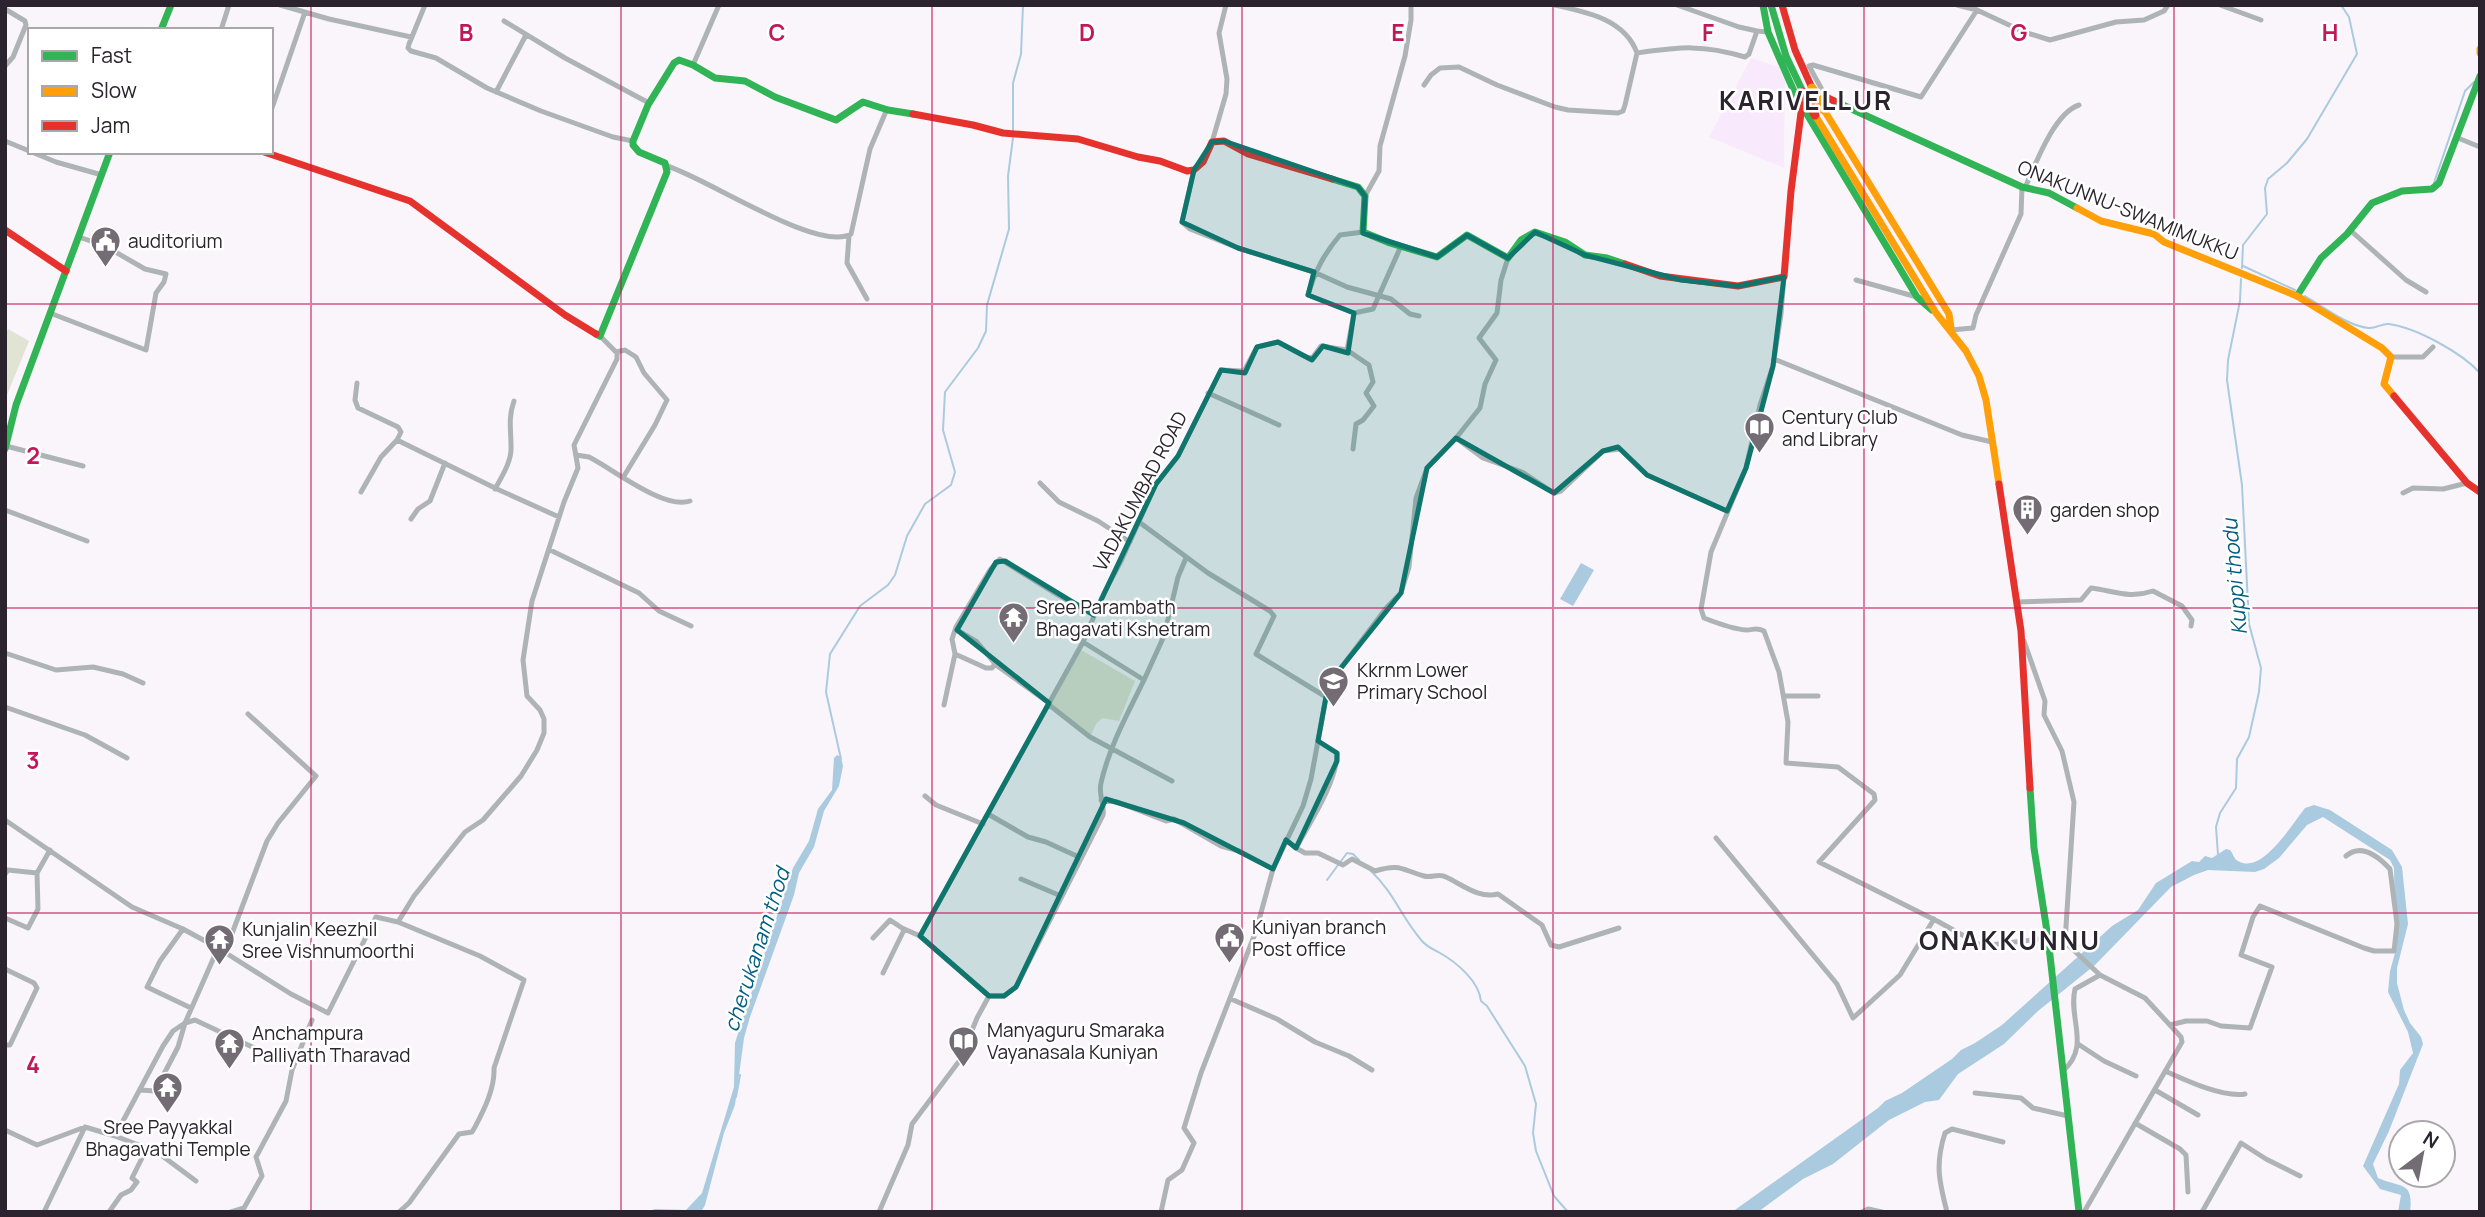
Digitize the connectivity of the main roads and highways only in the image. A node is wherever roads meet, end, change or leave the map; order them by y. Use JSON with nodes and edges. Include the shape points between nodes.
{"nodes":[{"id":1,"x":171,"y":5,"type":"edge"},
{"id":2,"x":1763,"y":5,"type":"edge"},
{"id":3,"x":1771,"y":5,"type":"edge"},
{"id":4,"x":1782,"y":5,"type":"edge"},
{"id":5,"x":162,"y":28,"type":"edge"},
{"id":6,"x":2480,"y":76,"type":"edge"},
{"id":7,"x":1807,"y":90,"type":"junction"},
{"id":8,"x":1802,"y":105,"type":"junction"},
{"id":9,"x":1820,"y":113,"type":"junction"},
{"id":10,"x":109,"y":154,"type":"edge"},
{"id":11,"x":270,"y":154,"type":"edge"},
{"id":12,"x":5,"y":230,"type":"edge"},
{"id":13,"x":66,"y":271,"type":"junction"},
{"id":14,"x":2297,"y":296,"type":"junction"},
{"id":15,"x":1936,"y":313,"type":"junction"},
{"id":16,"x":1951,"y":330,"type":"junction"},
{"id":17,"x":9,"y":419,"type":"edge"},
{"id":18,"x":6,"y":447,"type":"edge"},
{"id":19,"x":2480,"y":492,"type":"edge"},
{"id":20,"x":2081,"y":1212,"type":"edge"}],
"edges":[{"from":1,"to":5,"type":"main road"},
{"from":2,"to":8,"type":"main road","via":[[1768,32]]},
{"from":3,"to":7,"type":"main road","via":[[1786,56]]},
{"from":4,"to":7,"type":"main road"},
{"from":6,"to":14,"type":"main road","via":[[2439,183],[2432,189],[2402,191],[2372,203],[2321,258]]},
{"from":7,"to":9,"type":"main road","bridge":true},
{"from":8,"to":11,"type":"main road","via":[[1784,277],[1738,286],[1660,276],[1585,255],[1535,232],[1521,240],[1508,258],[1467,234],[1437,257],[1363,232],[1365,196],[1358,187],[1248,154],[1224,141],[1212,142],[1203,162],[1187,171],[1078,139],[1003,133],[863,102],[836,120],[745,81],[715,78],[679,60],[649,103],[633,141],[639,152],[667,166],[667,172],[600,336],[410,201]]},
{"from":8,"to":14,"type":"main road","name":"ONAKUNNU-SWAMIMUKKU","via":[[1826,97],[2024,188],[2049,193],[2101,221],[2154,234]]},
{"from":8,"to":15,"type":"main road","via":[[1917,297]]},
{"from":9,"to":15,"type":"main road"},
{"from":9,"to":16,"type":"main road","via":[[1949,314]]},
{"from":10,"to":13,"type":"main road"},
{"from":12,"to":13,"type":"main road"},
{"from":13,"to":17,"type":"main road"},
{"from":14,"to":19,"type":"main road","name":"ONAKUNNU-SWAMIMUKKU","via":[[2391,357],[2384,384],[2467,483]]},
{"from":15,"to":16,"type":"main road"},
{"from":16,"to":20,"type":"main road","via":[[1979,376],[1986,400],[2017,602],[2034,848]]},
{"from":17,"to":18,"type":"main road"}]}
